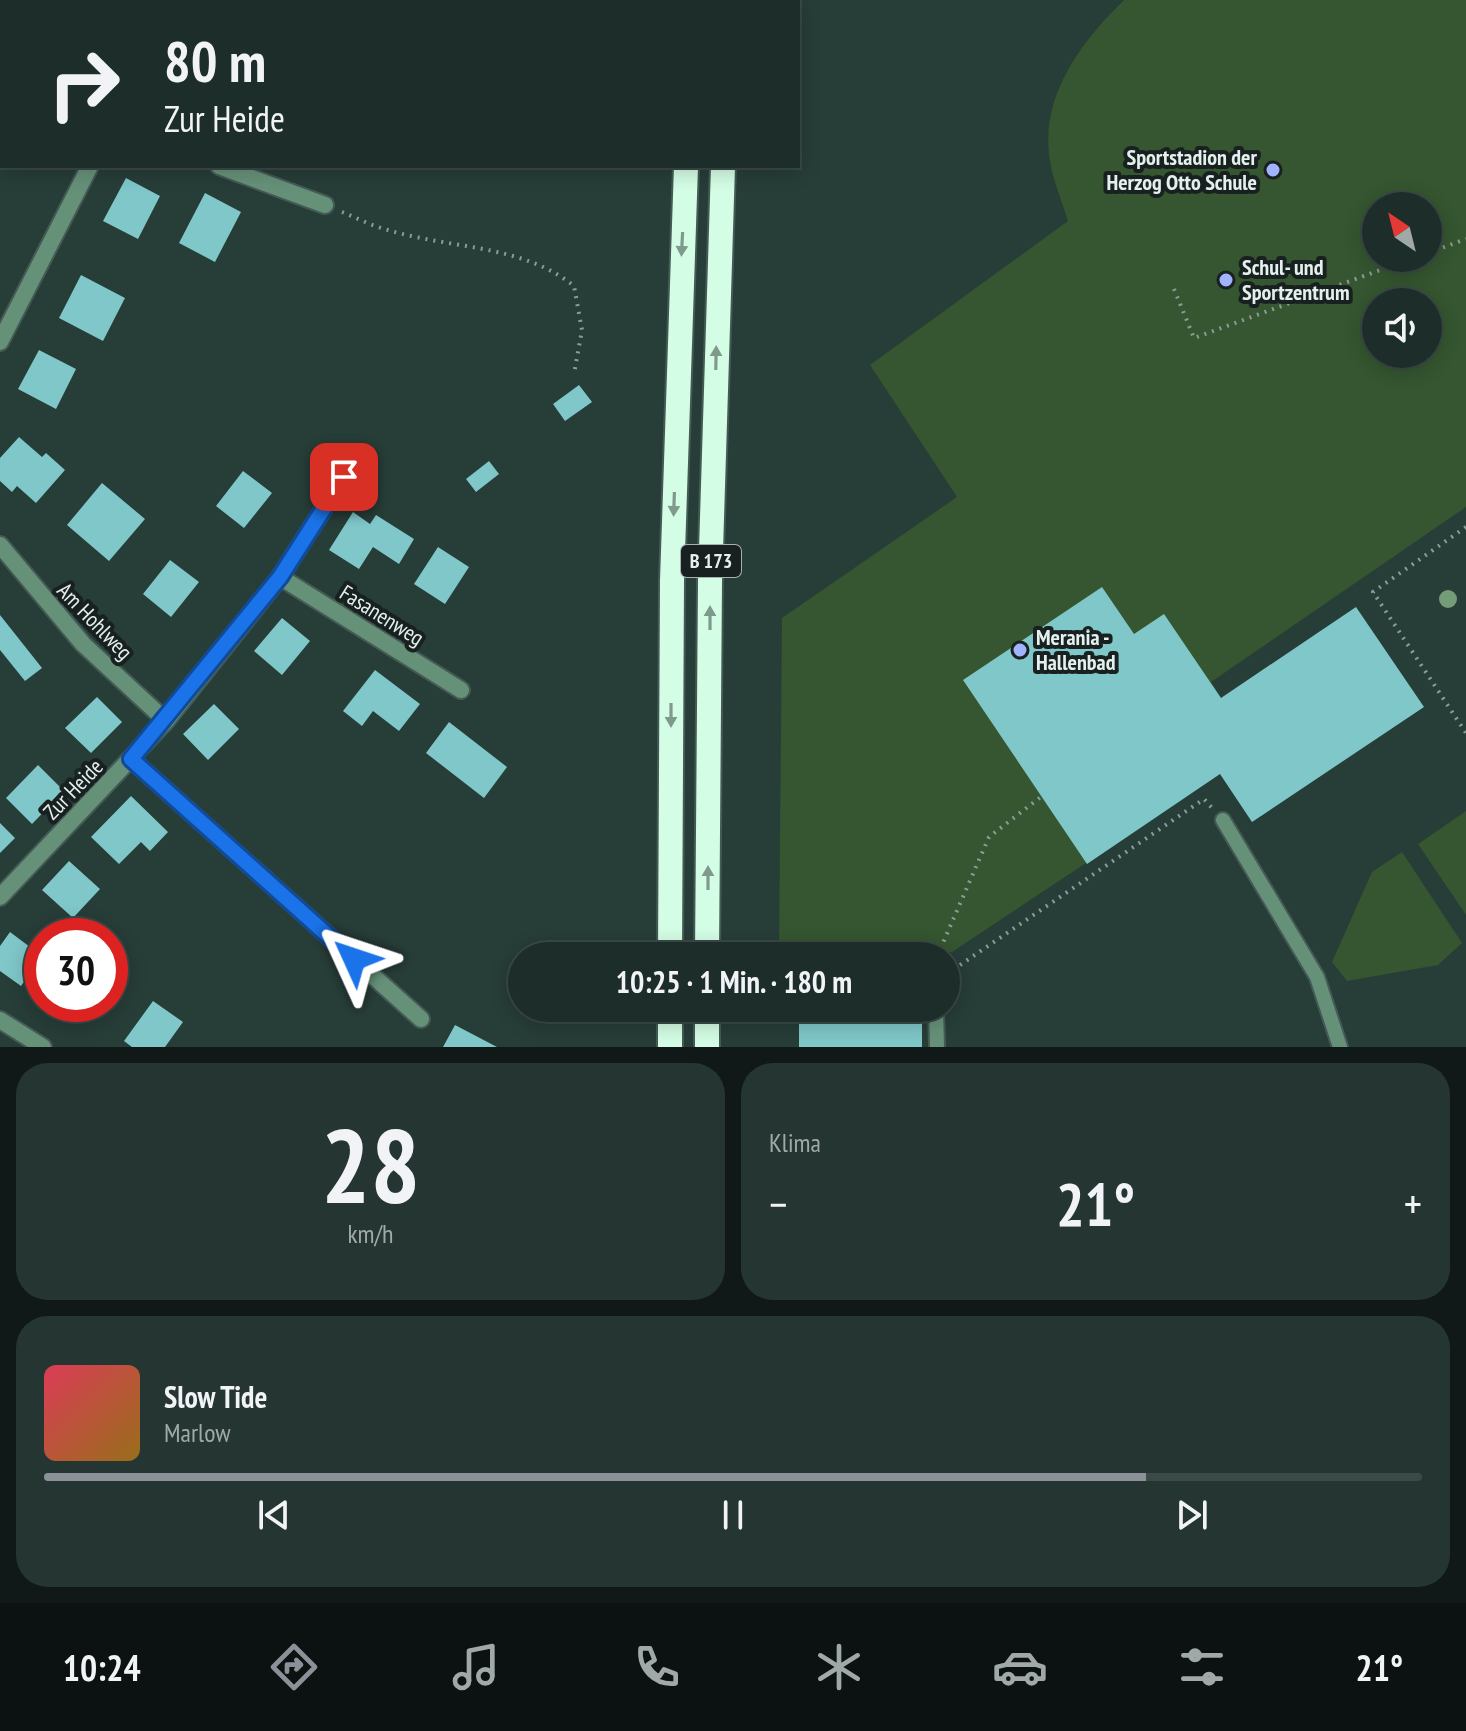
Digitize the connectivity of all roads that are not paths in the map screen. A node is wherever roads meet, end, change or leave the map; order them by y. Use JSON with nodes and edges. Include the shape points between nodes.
{"nodes":[{"id":1,"x":89,"y":168,"type":"edge"},
{"id":2,"x":224,"y":168,"type":"edge"},
{"id":3,"x":686,"y":168,"type":"edge"},
{"id":4,"x":723,"y":168,"type":"edge"},
{"id":5,"x":325,"y":205,"type":"road end"},
{"id":6,"x":0,"y":342,"type":"edge"},
{"id":7,"x":344,"y":477,"type":"dead end"},
{"id":8,"x":0,"y":545,"type":"edge"},
{"id":9,"x":280,"y":577,"type":"junction"},
{"id":10,"x":461,"y":690,"type":"dead end"},
{"id":11,"x":166,"y":721,"type":"junction"},
{"id":12,"x":131,"y":759,"type":"junction"},
{"id":13,"x":1223,"y":820,"type":"road end"},
{"id":14,"x":0,"y":897,"type":"edge"},
{"id":15,"x":670,"y":942,"type":"edge"},
{"id":16,"x":707,"y":942,"type":"edge"},
{"id":17,"x":421,"y":1019,"type":"dead end"},
{"id":18,"x":0,"y":1020,"type":"edge"},
{"id":19,"x":670,"y":1022,"type":"edge"},
{"id":20,"x":707,"y":1022,"type":"edge"},
{"id":21,"x":936,"y":1022,"type":"edge"},
{"id":22,"x":43,"y":1047,"type":"edge"},
{"id":23,"x":670,"y":1047,"type":"edge"},
{"id":24,"x":707,"y":1047,"type":"edge"},
{"id":25,"x":937,"y":1047,"type":"edge"},
{"id":26,"x":1340,"y":1047,"type":"edge"}],
"edges":[{"from":1,"to":6,"type":"street"},
{"from":2,"to":5,"type":"street"},
{"from":3,"to":15,"type":"highway","number":"B 173","one_way":true,"via":[[672,581]]},
{"from":16,"to":4,"type":"highway","number":"B 173","one_way":true,"via":[[710,582]]},
{"from":7,"to":9,"type":"street","name":"Zur Heide"},
{"from":8,"to":11,"type":"street","name":"Am Hohlweg","via":[[83,644]]},
{"from":9,"to":10,"type":"street","name":"Fasanenweg"},
{"from":9,"to":11,"type":"street","name":"Zur Heide"},
{"from":11,"to":12,"type":"street","name":"Zur Heide"},
{"from":12,"to":14,"type":"street","name":"Zur Heide"},
{"from":12,"to":17,"type":"street"},
{"from":13,"to":26,"type":"lane","via":[[1317,977]]},
{"from":18,"to":22,"type":"street"},
{"from":19,"to":23,"type":"highway"},
{"from":20,"to":24,"type":"highway"},
{"from":21,"to":25,"type":"lane"}]}
